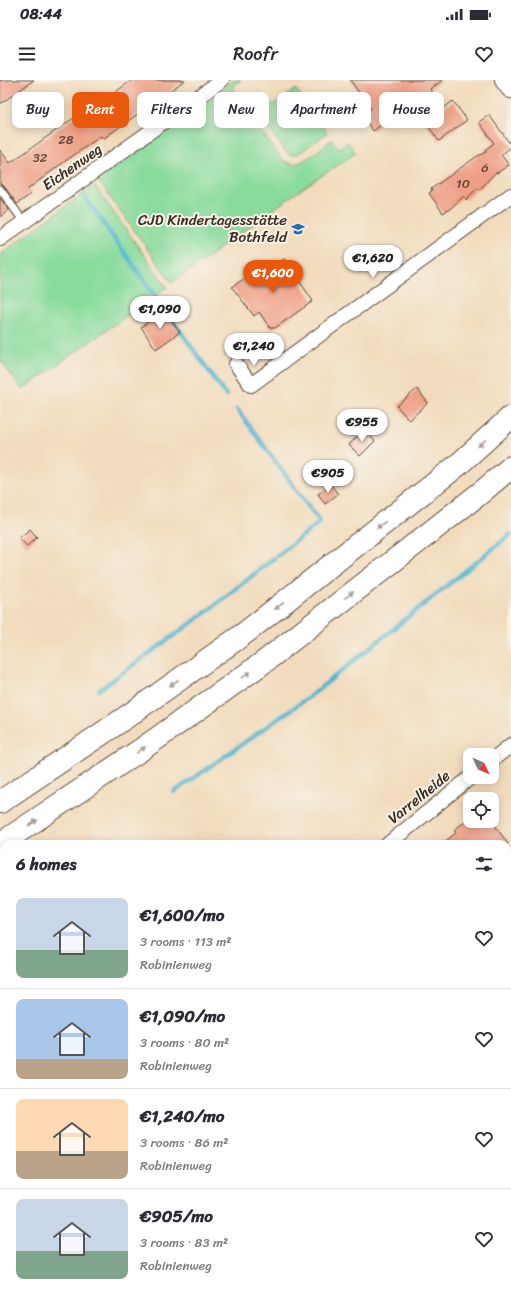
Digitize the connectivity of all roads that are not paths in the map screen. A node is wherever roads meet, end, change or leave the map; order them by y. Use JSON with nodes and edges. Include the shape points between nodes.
{"nodes":[{"id":1,"x":222,"y":80,"type":"edge"},
{"id":2,"x":505,"y":80,"type":"edge"},
{"id":3,"x":511,"y":88,"type":"edge"},
{"id":4,"x":0,"y":189,"type":"edge"},
{"id":5,"x":511,"y":195,"type":"edge"},
{"id":6,"x":24,"y":222,"type":"junction"},
{"id":7,"x":0,"y":239,"type":"edge"},
{"id":8,"x":236,"y":364,"type":"dead end"},
{"id":9,"x":511,"y":418,"type":"edge"},
{"id":10,"x":511,"y":467,"type":"edge"},
{"id":11,"x":511,"y":745,"type":"edge"},
{"id":12,"x":499,"y":754,"type":"edge"},
{"id":13,"x":463,"y":783,"type":"edge"},
{"id":14,"x":0,"y":802,"type":"edge"},
{"id":15,"x":6,"y":840,"type":"edge"},
{"id":16,"x":393,"y":840,"type":"edge"}],
"edges":[{"from":1,"to":6,"type":"street","name":"Eichenweg"},
{"from":2,"to":3,"type":"main road"},
{"from":4,"to":6,"type":"lane"},
{"from":5,"to":8,"type":"street","via":[[251,385]]},
{"from":6,"to":7,"type":"street","name":"Eichenweg"},
{"from":9,"to":14,"type":"highway","one_way":true,"via":[[458,465],[245,633]]},
{"from":15,"to":10,"type":"highway","one_way":true,"via":[[142,749],[264,662]]},
{"from":11,"to":12,"type":"street"},
{"from":13,"to":16,"type":"street","name":"Varrelheide"}]}
